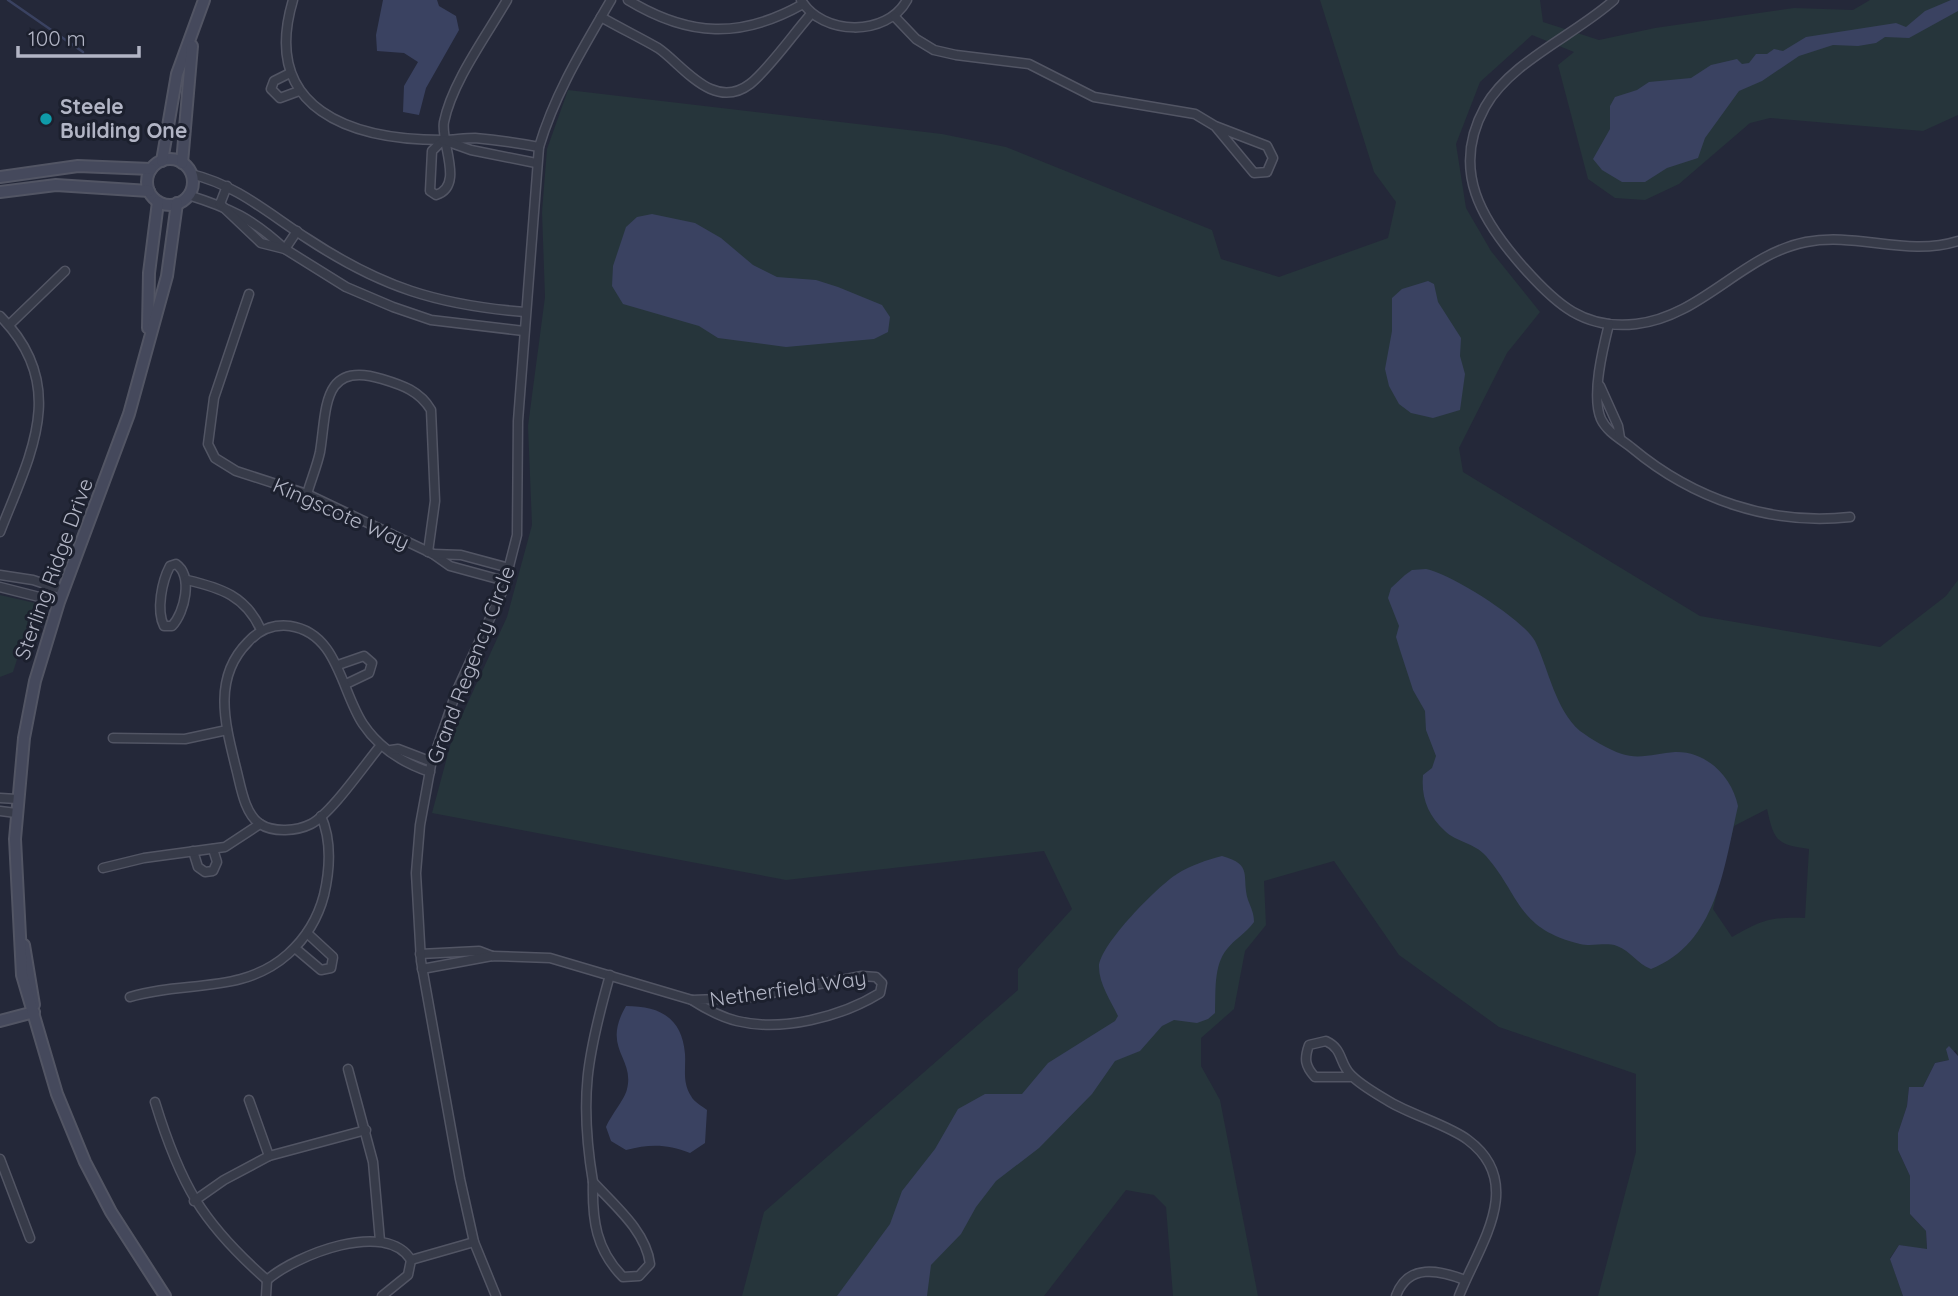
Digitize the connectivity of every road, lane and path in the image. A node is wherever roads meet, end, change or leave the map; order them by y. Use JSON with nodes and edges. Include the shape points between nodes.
{"nodes":[{"id":1,"x":204,"y":0,"type":"edge"},
{"id":2,"x":293,"y":0,"type":"edge"},
{"id":3,"x":507,"y":0,"type":"edge"},
{"id":4,"x":611,"y":0,"type":"edge"},
{"id":5,"x":628,"y":0,"type":"edge"},
{"id":6,"x":907,"y":0,"type":"edge"},
{"id":7,"x":1614,"y":0,"type":"edge"},
{"id":8,"x":802,"y":2,"type":"edge"},
{"id":9,"x":811,"y":14,"type":"junction"},
{"id":10,"x":601,"y":17,"type":"junction"},
{"id":11,"x":895,"y":18,"type":"junction"},
{"id":12,"x":193,"y":33,"type":"junction"},
{"id":13,"x":290,"y":73,"type":"junction"},
{"id":14,"x":299,"y":91,"type":"junction"},
{"id":15,"x":1215,"y":127,"type":"junction"},
{"id":16,"x":443,"y":140,"type":"junction"},
{"id":17,"x":539,"y":147,"type":"junction"},
{"id":18,"x":162,"y":160,"type":"junction"},
{"id":19,"x":182,"y":163,"type":"junction"},
{"id":20,"x":536,"y":163,"type":"junction"},
{"id":21,"x":151,"y":169,"type":"junction"},
{"id":22,"x":191,"y":174,"type":"junction"},
{"id":23,"x":13,"y":175,"type":"junction"},
{"id":24,"x":0,"y":177,"type":"edge"},
{"id":25,"x":227,"y":186,"type":"junction"},
{"id":26,"x":15,"y":189,"type":"junction"},
{"id":27,"x":149,"y":191,"type":"junction"},
{"id":28,"x":0,"y":192,"type":"edge"},
{"id":29,"x":188,"y":195,"type":"junction"},
{"id":30,"x":158,"y":202,"type":"junction"},
{"id":31,"x":177,"y":203,"type":"junction"},
{"id":32,"x":220,"y":204,"type":"junction"},
{"id":33,"x":297,"y":231,"type":"junction"},
{"id":34,"x":1958,"y":241,"type":"edge"},
{"id":35,"x":285,"y":249,"type":"junction"},
{"id":36,"x":65,"y":271,"type":"dead end"},
{"id":37,"x":249,"y":294,"type":"dead end"},
{"id":38,"x":525,"y":312,"type":"junction"},
{"id":39,"x":0,"y":316,"type":"edge"},
{"id":40,"x":1609,"y":324,"type":"junction"},
{"id":41,"x":9,"y":325,"type":"junction"},
{"id":42,"x":524,"y":331,"type":"junction"},
{"id":43,"x":148,"y":345,"type":"junction"},
{"id":44,"x":307,"y":494,"type":"junction"},
{"id":45,"x":1850,"y":517,"type":"dead end"},
{"id":46,"x":0,"y":532,"type":"edge"},
{"id":47,"x":430,"y":553,"type":"junction"},
{"id":48,"x":509,"y":568,"type":"junction"},
{"id":49,"x":0,"y":575,"type":"edge"},
{"id":50,"x":187,"y":580,"type":"junction"},
{"id":51,"x":505,"y":582,"type":"junction"},
{"id":52,"x":0,"y":587,"type":"edge"},
{"id":53,"x":63,"y":590,"type":"junction"},
{"id":54,"x":59,"y":603,"type":"junction"},
{"id":55,"x":261,"y":630,"type":"junction"},
{"id":56,"x":338,"y":665,"type":"junction"},
{"id":57,"x":346,"y":684,"type":"junction"},
{"id":58,"x":227,"y":730,"type":"junction"},
{"id":59,"x":113,"y":738,"type":"dead end"},
{"id":60,"x":381,"y":745,"type":"junction"},
{"id":61,"x":391,"y":750,"type":"junction"},
{"id":62,"x":432,"y":762,"type":"junction"},
{"id":63,"x":430,"y":772,"type":"junction"},
{"id":64,"x":0,"y":798,"type":"edge"},
{"id":65,"x":17,"y":799,"type":"junction"},
{"id":66,"x":0,"y":811,"type":"edge"},
{"id":67,"x":16,"y":813,"type":"junction"},
{"id":68,"x":321,"y":816,"type":"junction"},
{"id":69,"x":260,"y":824,"type":"junction"},
{"id":70,"x":213,"y":849,"type":"junction"},
{"id":71,"x":193,"y":851,"type":"junction"},
{"id":72,"x":103,"y":869,"type":"dead end"},
{"id":73,"x":307,"y":933,"type":"junction"},
{"id":74,"x":295,"y":948,"type":"junction"},
{"id":75,"x":420,"y":954,"type":"junction"},
{"id":76,"x":492,"y":956,"type":"junction"},
{"id":77,"x":422,"y":969,"type":"junction"},
{"id":78,"x":610,"y":975,"type":"junction"},
{"id":79,"x":130,"y":998,"type":"dead end"},
{"id":80,"x":692,"y":1000,"type":"junction"},
{"id":81,"x":34,"y":1012,"type":"junction"},
{"id":82,"x":0,"y":1020,"type":"edge"},
{"id":83,"x":348,"y":1069,"type":"dead end"},
{"id":84,"x":1352,"y":1077,"type":"junction"},
{"id":85,"x":249,"y":1100,"type":"dead end"},
{"id":86,"x":155,"y":1102,"type":"dead end"},
{"id":87,"x":366,"y":1130,"type":"junction"},
{"id":88,"x":269,"y":1156,"type":"junction"},
{"id":89,"x":0,"y":1159,"type":"edge"},
{"id":90,"x":593,"y":1182,"type":"junction"},
{"id":91,"x":194,"y":1201,"type":"junction"},
{"id":92,"x":30,"y":1238,"type":"dead end"},
{"id":93,"x":380,"y":1241,"type":"junction"},
{"id":94,"x":474,"y":1242,"type":"junction"},
{"id":95,"x":411,"y":1260,"type":"junction"},
{"id":96,"x":267,"y":1280,"type":"junction"},
{"id":97,"x":1465,"y":1280,"type":"junction"},
{"id":98,"x":164,"y":1296,"type":"edge"},
{"id":99,"x":266,"y":1296,"type":"edge"},
{"id":100,"x":382,"y":1296,"type":"edge"},
{"id":101,"x":496,"y":1296,"type":"edge"},
{"id":102,"x":1396,"y":1296,"type":"edge"},
{"id":103,"x":1459,"y":1296,"type":"edge"}],
"edges":[{"from":1,"to":12,"type":"street"},
{"from":2,"to":13,"type":"street","via":[[284,34]]},
{"from":3,"to":16,"type":"street","via":[[447,111]]},
{"from":4,"to":10,"type":"street","name":"Grand Regency Circle"},
{"from":5,"to":8,"type":"street","via":[[653,15],[722,30],[767,21]]},
{"from":6,"to":11,"type":"street"},
{"from":7,"to":40,"type":"street","via":[[1497,89],[1476,128],[1471,169],[1483,218],[1541,290],[1573,312]]},
{"from":8,"to":9,"type":"street"},
{"from":9,"to":10,"type":"street","via":[[750,85],[720,91],[706,88],[660,50]]},
{"from":9,"to":11,"type":"street","via":[[850,26]]},
{"from":10,"to":17,"type":"street","name":"Grand Regency Circle","via":[[565,79]]},
{"from":11,"to":15,"type":"street","via":[[916,39],[945,53],[1029,64],[1094,97],[1180,110]]},
{"from":12,"to":18,"type":"street","via":[[171,98]]},
{"from":12,"to":19,"type":"street"},
{"from":13,"to":14,"type":"street"},
{"from":13,"to":14,"type":"street","via":[[274,81],[273,95],[280,98]]},
{"from":14,"to":16,"type":"street","via":[[317,111],[346,127]]},
{"from":15,"to":15,"type":"street","via":[[1254,173],[1267,172],[1273,158],[1267,146]]},
{"from":16,"to":16,"type":"street","via":[[450,153],[449,186],[436,195],[429,182],[432,151]]},
{"from":16,"to":17,"type":"street","via":[[473,138]]},
{"from":16,"to":20,"type":"street"},
{"from":17,"to":20,"type":"street","name":"Grand Regency Circle"},
{"from":18,"to":19,"type":"street"},
{"from":18,"to":21,"type":"street"},
{"from":19,"to":22,"type":"street"},
{"from":20,"to":38,"type":"street","name":"Grand Regency Circle"},
{"from":21,"to":23,"type":"street","via":[[78,166]]},
{"from":21,"to":27,"type":"street"},
{"from":22,"to":25,"type":"street"},
{"from":22,"to":29,"type":"street"},
{"from":23,"to":24,"type":"street"},
{"from":23,"to":26,"type":"street"},
{"from":25,"to":32,"type":"street"},
{"from":25,"to":33,"type":"street"},
{"from":26,"to":27,"type":"street","via":[[56,185]]},
{"from":26,"to":28,"type":"street"},
{"from":27,"to":30,"type":"street"},
{"from":29,"to":31,"type":"street"},
{"from":29,"to":32,"type":"street"},
{"from":30,"to":31,"type":"street"},
{"from":30,"to":43,"type":"street","name":"Sterling Ridge Drive","via":[[149,272]]},
{"from":31,"to":43,"type":"street","name":"Sterling Ridge Drive","via":[[167,275]]},
{"from":32,"to":35,"type":"street","via":[[247,217]]},
{"from":33,"to":35,"type":"street"},
{"from":33,"to":38,"type":"street","via":[[400,289],[449,303]]},
{"from":34,"to":40,"type":"street","via":[[1928,247],[1807,242],[1782,249],[1679,311],[1639,324]]},
{"from":35,"to":42,"type":"street","via":[[346,287],[393,307],[431,320]]},
{"from":36,"to":41,"type":"street"},
{"from":37,"to":44,"type":"street","name":"Kingscote Way","via":[[214,398],[208,444],[226,467]]},
{"from":38,"to":42,"type":"street","name":"Grand Regency Circle"},
{"from":39,"to":41,"type":"street"},
{"from":40,"to":45,"type":"street","via":[[1600,386],[1620,438],[1686,484],[1735,506],[1807,520]]},
{"from":41,"to":46,"type":"street","via":[[35,372],[40,409],[35,443]]},
{"from":42,"to":48,"type":"street","name":"Grand Regency Circle","via":[[519,511]]},
{"from":43,"to":53,"type":"street","name":"Sterling Ridge Drive","via":[[106,482]]},
{"from":44,"to":47,"type":"street","name":"Kingscote Way"},
{"from":44,"to":47,"type":"street","via":[[320,452],[326,404],[336,382],[346,375],[369,375],[407,387],[431,410],[435,511]]},
{"from":47,"to":48,"type":"street","name":"Kingscote Way","via":[[461,555]]},
{"from":47,"to":51,"type":"street","name":"Kingscote Way","via":[[450,566]]},
{"from":48,"to":51,"type":"street","name":"Grand Regency Circle"},
{"from":49,"to":53,"type":"street","via":[[33,579]]},
{"from":50,"to":50,"type":"street","via":[[178,620],[164,626],[159,616],[170,566],[183,569]]},
{"from":50,"to":55,"type":"street","via":[[240,599]]},
{"from":51,"to":62,"type":"street","name":"Grand Regency Circle","via":[[457,690]]},
{"from":52,"to":54,"type":"street"},
{"from":53,"to":54,"type":"street","name":"Sterling Ridge Drive"},
{"from":54,"to":65,"type":"street","name":"Sterling Ridge Drive","via":[[35,681]]},
{"from":55,"to":56,"type":"street","via":[[281,625],[304,630]]},
{"from":55,"to":58,"type":"street","via":[[228,671],[223,697]]},
{"from":56,"to":57,"type":"street"},
{"from":56,"to":57,"type":"street","via":[[364,656],[372,663],[369,673]]},
{"from":57,"to":60,"type":"street","via":[[361,722]]},
{"from":58,"to":59,"type":"street","via":[[185,739]]},
{"from":58,"to":69,"type":"street","via":[[248,808]]},
{"from":60,"to":61,"type":"street"},
{"from":60,"to":68,"type":"street"},
{"from":61,"to":62,"type":"street"},
{"from":61,"to":63,"type":"street","via":[[405,762]]},
{"from":62,"to":63,"type":"street","name":"Grand Regency Circle"},
{"from":63,"to":75,"type":"street","name":"Grand Regency Circle","via":[[416,873]]},
{"from":64,"to":65,"type":"street"},
{"from":65,"to":67,"type":"street","name":"Sterling Ridge Drive"},
{"from":66,"to":67,"type":"street"},
{"from":67,"to":81,"type":"street","name":"Sterling Ridge Drive","via":[[22,975]]},
{"from":68,"to":69,"type":"street","via":[[291,830]]},
{"from":68,"to":73,"type":"street","via":[[329,838],[328,869],[323,900]]},
{"from":69,"to":70,"type":"street","via":[[238,841]]},
{"from":70,"to":71,"type":"street"},
{"from":70,"to":71,"type":"street","via":[[214,872],[198,867]]},
{"from":71,"to":72,"type":"street"},
{"from":73,"to":74,"type":"street"},
{"from":73,"to":74,"type":"street","via":[[333,957],[331,968],[321,970]]},
{"from":74,"to":79,"type":"street","via":[[247,979],[164,988]]},
{"from":75,"to":76,"type":"street","name":"Netherfield Way","via":[[479,951]]},
{"from":75,"to":77,"type":"street","name":"Grand Regency Circle"},
{"from":76,"to":77,"type":"street","name":"Netherfield Way"},
{"from":76,"to":78,"type":"street","name":"Netherfield Way","via":[[550,958]]},
{"from":77,"to":94,"type":"street","name":"Grand Regency Circle"},
{"from":78,"to":80,"type":"street","name":"Netherfield Way"},
{"from":78,"to":90,"type":"street","via":[[586,1068],[586,1134]]},
{"from":80,"to":80,"type":"street","name":"Netherfield Way","via":[[745,999],[862,976],[876,977],[882,983],[880,993],[869,999],[793,1023],[735,1021]]},
{"from":81,"to":82,"type":"street"},
{"from":81,"to":98,"type":"street","name":"Sterling Ridge Drive","via":[[57,1094],[85,1162]]},
{"from":83,"to":87,"type":"street"},
{"from":84,"to":84,"type":"street","via":[[1335,1046],[1326,1041],[1309,1045],[1307,1068],[1315,1077]]},
{"from":84,"to":97,"type":"street","via":[[1402,1109],[1467,1139],[1486,1161],[1497,1205]]},
{"from":85,"to":88,"type":"street"},
{"from":86,"to":91,"type":"street","via":[[171,1153]]},
{"from":87,"to":88,"type":"street"},
{"from":87,"to":93,"type":"street","via":[[376,1177]]},
{"from":88,"to":91,"type":"street"},
{"from":89,"to":92,"type":"street"},
{"from":90,"to":90,"type":"street","via":[[593,1217],[600,1245],[623,1277],[639,1276],[650,1264],[648,1252],[634,1228]]},
{"from":91,"to":96,"type":"street","via":[[219,1234]]},
{"from":93,"to":95,"type":"street","via":[[404,1249]]},
{"from":93,"to":96,"type":"street","via":[[324,1250]]},
{"from":94,"to":95,"type":"street"},
{"from":94,"to":101,"type":"street","name":"Grand Regency Circle"},
{"from":95,"to":100,"type":"street","via":[[408,1275]]},
{"from":96,"to":99,"type":"street"},
{"from":97,"to":102,"type":"street","via":[[1423,1271],[1410,1276]]},
{"from":97,"to":103,"type":"street"}]}
